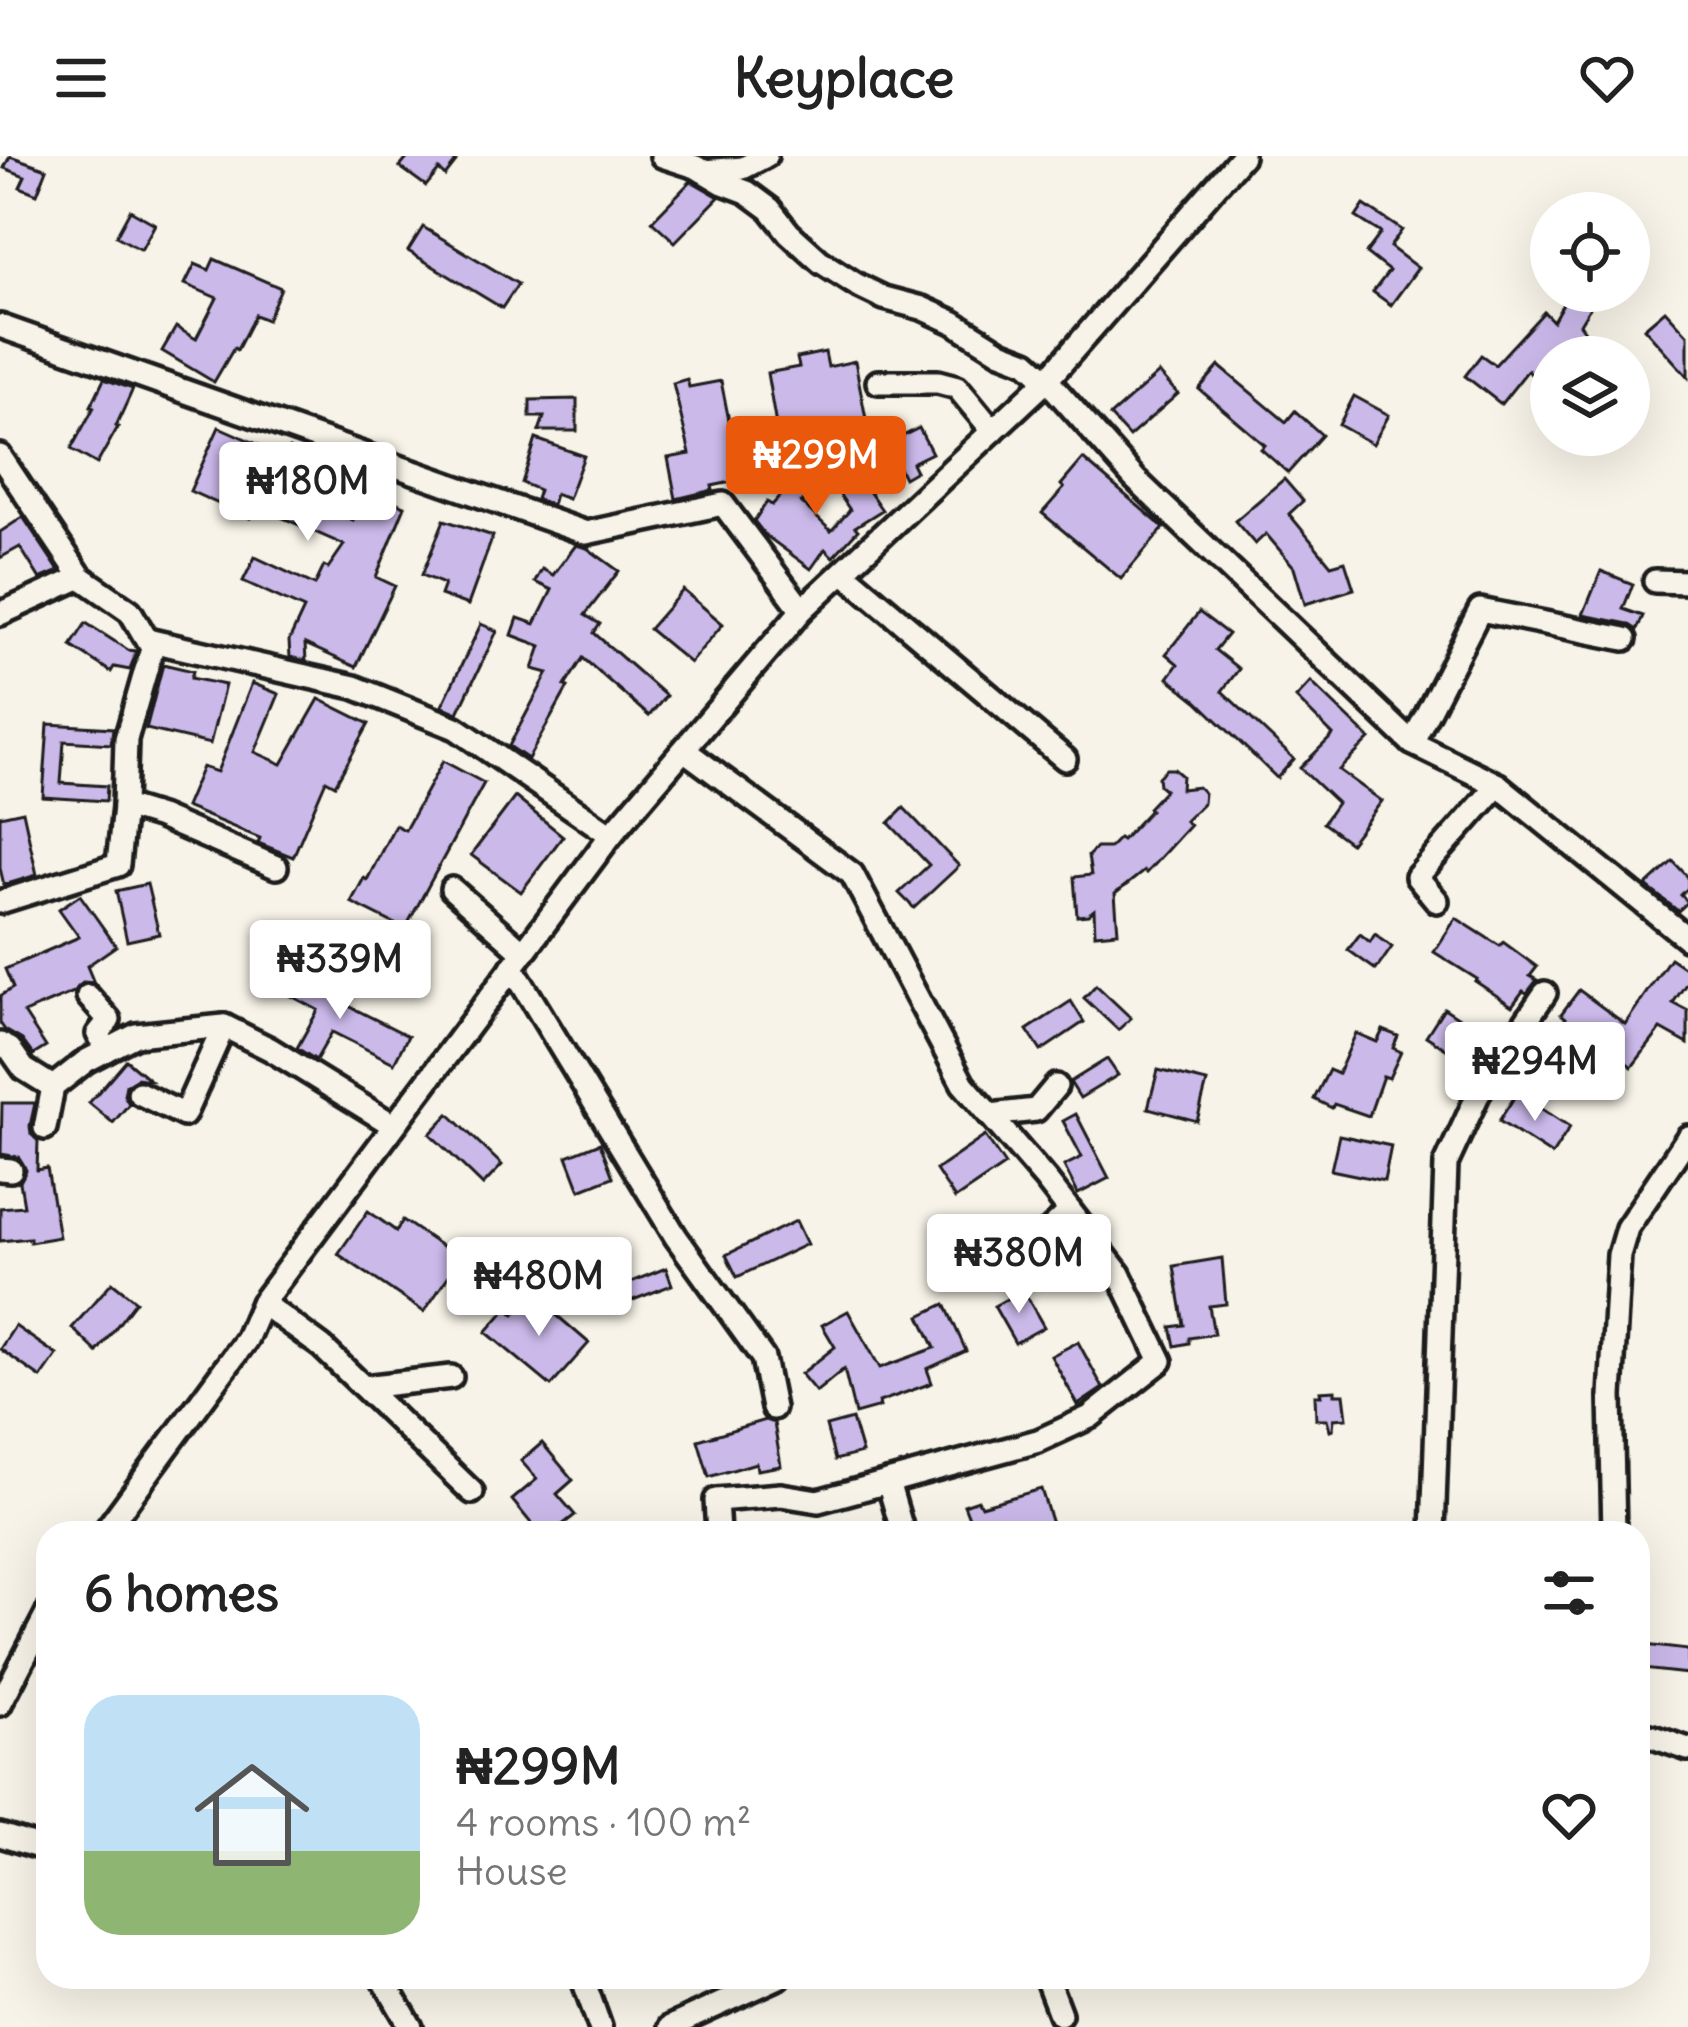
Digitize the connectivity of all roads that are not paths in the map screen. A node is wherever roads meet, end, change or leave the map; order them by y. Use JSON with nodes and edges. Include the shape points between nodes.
{"nodes":[{"id":1,"x":662,"y":156,"type":"edge"},
{"id":2,"x":766,"y":156,"type":"edge"},
{"id":3,"x":1242,"y":156,"type":"edge"},
{"id":4,"x":703,"y":171,"type":"junction"},
{"id":5,"x":0,"y":326,"type":"edge"},
{"id":6,"x":1047,"y":380,"type":"junction"},
{"id":7,"x":878,"y":382,"type":"dead end"},
{"id":8,"x":993,"y":431,"type":"junction"},
{"id":9,"x":0,"y":456,"type":"edge"},
{"id":10,"x":843,"y":572,"type":"junction"},
{"id":11,"x":81,"y":577,"type":"junction"},
{"id":12,"x":1654,"y":581,"type":"dead end"},
{"id":13,"x":1688,"y":582,"type":"edge"},
{"id":14,"x":802,"y":610,"type":"junction"},
{"id":15,"x":0,"y":614,"type":"edge"},
{"id":16,"x":1624,"y":639,"type":"dead end"},
{"id":17,"x":154,"y":642,"type":"junction"},
{"id":18,"x":1412,"y":743,"type":"junction"},
{"id":19,"x":684,"y":750,"type":"junction"},
{"id":20,"x":1065,"y":759,"type":"dead end"},
{"id":21,"x":1498,"y":785,"type":"junction"},
{"id":22,"x":124,"y":806,"type":"junction"},
{"id":23,"x":610,"y":835,"type":"junction"},
{"id":24,"x":276,"y":867,"type":"dead end"},
{"id":25,"x":452,"y":889,"type":"dead end"},
{"id":26,"x":1437,"y":901,"type":"dead end"},
{"id":27,"x":0,"y":902,"type":"edge"},
{"id":28,"x":1688,"y":939,"type":"edge"},
{"id":29,"x":518,"y":960,"type":"junction"},
{"id":30,"x":1545,"y":993,"type":"dead end"},
{"id":31,"x":88,"y":996,"type":"dead end"},
{"id":32,"x":224,"y":1026,"type":"junction"},
{"id":33,"x":0,"y":1044,"type":"edge"},
{"id":34,"x":107,"y":1050,"type":"junction"},
{"id":35,"x":1056,"y":1086,"type":"dead end"},
{"id":36,"x":53,"y":1087,"type":"junction"},
{"id":37,"x":139,"y":1093,"type":"dead end"},
{"id":38,"x":990,"y":1114,"type":"junction"},
{"id":39,"x":394,"y":1125,"type":"junction"},
{"id":40,"x":45,"y":1128,"type":"dead end"},
{"id":41,"x":1688,"y":1138,"type":"edge"},
{"id":42,"x":1070,"y":1211,"type":"junction"},
{"id":43,"x":1011,"y":1267,"type":"dead end"},
{"id":44,"x":262,"y":1303,"type":"junction"},
{"id":45,"x":451,"y":1377,"type":"dead end"},
{"id":46,"x":364,"y":1387,"type":"junction"},
{"id":47,"x":772,"y":1408,"type":"dead end"},
{"id":48,"x":888,"y":1482,"type":"junction"},
{"id":49,"x":472,"y":1492,"type":"dead end"},
{"id":50,"x":113,"y":1521,"type":"edge"},
{"id":51,"x":717,"y":1521,"type":"edge"},
{"id":52,"x":899,"y":1521,"type":"edge"},
{"id":53,"x":1433,"y":1521,"type":"edge"},
{"id":54,"x":1614,"y":1521,"type":"edge"},
{"id":55,"x":36,"y":1635,"type":"edge"},
{"id":56,"x":0,"y":1704,"type":"edge"},
{"id":57,"x":1650,"y":1736,"type":"edge"},
{"id":58,"x":1688,"y":1749,"type":"edge"},
{"id":59,"x":0,"y":1835,"type":"edge"},
{"id":60,"x":36,"y":1846,"type":"edge"},
{"id":61,"x":389,"y":1989,"type":"edge"},
{"id":62,"x":586,"y":1989,"type":"edge"},
{"id":63,"x":753,"y":1989,"type":"edge"},
{"id":64,"x":1051,"y":1989,"type":"edge"},
{"id":65,"x":1060,"y":2014,"type":"dead end"},
{"id":66,"x":411,"y":2027,"type":"edge"},
{"id":67,"x":600,"y":2027,"type":"edge"},
{"id":68,"x":670,"y":2027,"type":"edge"}],
"edges":[{"from":1,"to":4,"type":"street"},
{"from":2,"to":4,"type":"street","via":[[743,168]]},
{"from":3,"to":6,"type":"street"},
{"from":4,"to":6,"type":"street","via":[[770,209],[821,262],[857,285],[953,322]]},
{"from":5,"to":14,"type":"street","via":[[586,533],[722,504]]},
{"from":6,"to":8,"type":"street"},
{"from":6,"to":18,"type":"street","via":[[1135,479]]},
{"from":7,"to":8,"type":"street","via":[[957,387]]},
{"from":8,"to":10,"type":"street"},
{"from":9,"to":11,"type":"street"},
{"from":10,"to":14,"type":"street"},
{"from":10,"to":20,"type":"street"},
{"from":11,"to":15,"type":"street"},
{"from":11,"to":17,"type":"street","via":[[130,611]]},
{"from":12,"to":13,"type":"street"},
{"from":14,"to":19,"type":"street"},
{"from":16,"to":18,"type":"street","via":[[1480,610]]},
{"from":17,"to":22,"type":"street","via":[[126,739]]},
{"from":17,"to":23,"type":"street","via":[[354,687],[456,728]]},
{"from":18,"to":21,"type":"street"},
{"from":19,"to":23,"type":"street"},
{"from":19,"to":38,"type":"street","via":[[852,874],[963,1084]]},
{"from":21,"to":26,"type":"street","via":[[1418,877]]},
{"from":21,"to":28,"type":"street"},
{"from":22,"to":24,"type":"street"},
{"from":22,"to":27,"type":"street","via":[[118,865]]},
{"from":23,"to":29,"type":"street"},
{"from":25,"to":29,"type":"street"},
{"from":29,"to":39,"type":"street"},
{"from":29,"to":47,"type":"street","via":[[676,1237],[763,1358]]},
{"from":30,"to":53,"type":"street","via":[[1483,1084],[1446,1164]]},
{"from":31,"to":34,"type":"street","via":[[109,1020],[98,1034]]},
{"from":32,"to":34,"type":"street","via":[[136,1036]]},
{"from":32,"to":37,"type":"street","via":[[184,1115]]},
{"from":32,"to":39,"type":"street"},
{"from":33,"to":36,"type":"street"},
{"from":34,"to":36,"type":"street"},
{"from":35,"to":38,"type":"street","via":[[1036,1110]]},
{"from":36,"to":40,"type":"street"},
{"from":38,"to":42,"type":"street"},
{"from":39,"to":44,"type":"street"},
{"from":41,"to":54,"type":"street","via":[[1627,1228],[1619,1255]]},
{"from":42,"to":43,"type":"street"},
{"from":42,"to":48,"type":"street","via":[[1119,1274],[1161,1361],[1090,1417],[1038,1442]]},
{"from":44,"to":46,"type":"street"},
{"from":44,"to":50,"type":"street","via":[[246,1340]]},
{"from":45,"to":46,"type":"street"},
{"from":46,"to":49,"type":"street"},
{"from":48,"to":51,"type":"street","via":[[818,1501],[716,1500]]},
{"from":48,"to":52,"type":"street"},
{"from":55,"to":56,"type":"street"},
{"from":57,"to":58,"type":"street"},
{"from":59,"to":60,"type":"street"},
{"from":61,"to":66,"type":"street"},
{"from":62,"to":67,"type":"street"},
{"from":63,"to":68,"type":"street"},
{"from":64,"to":65,"type":"street"}]}
